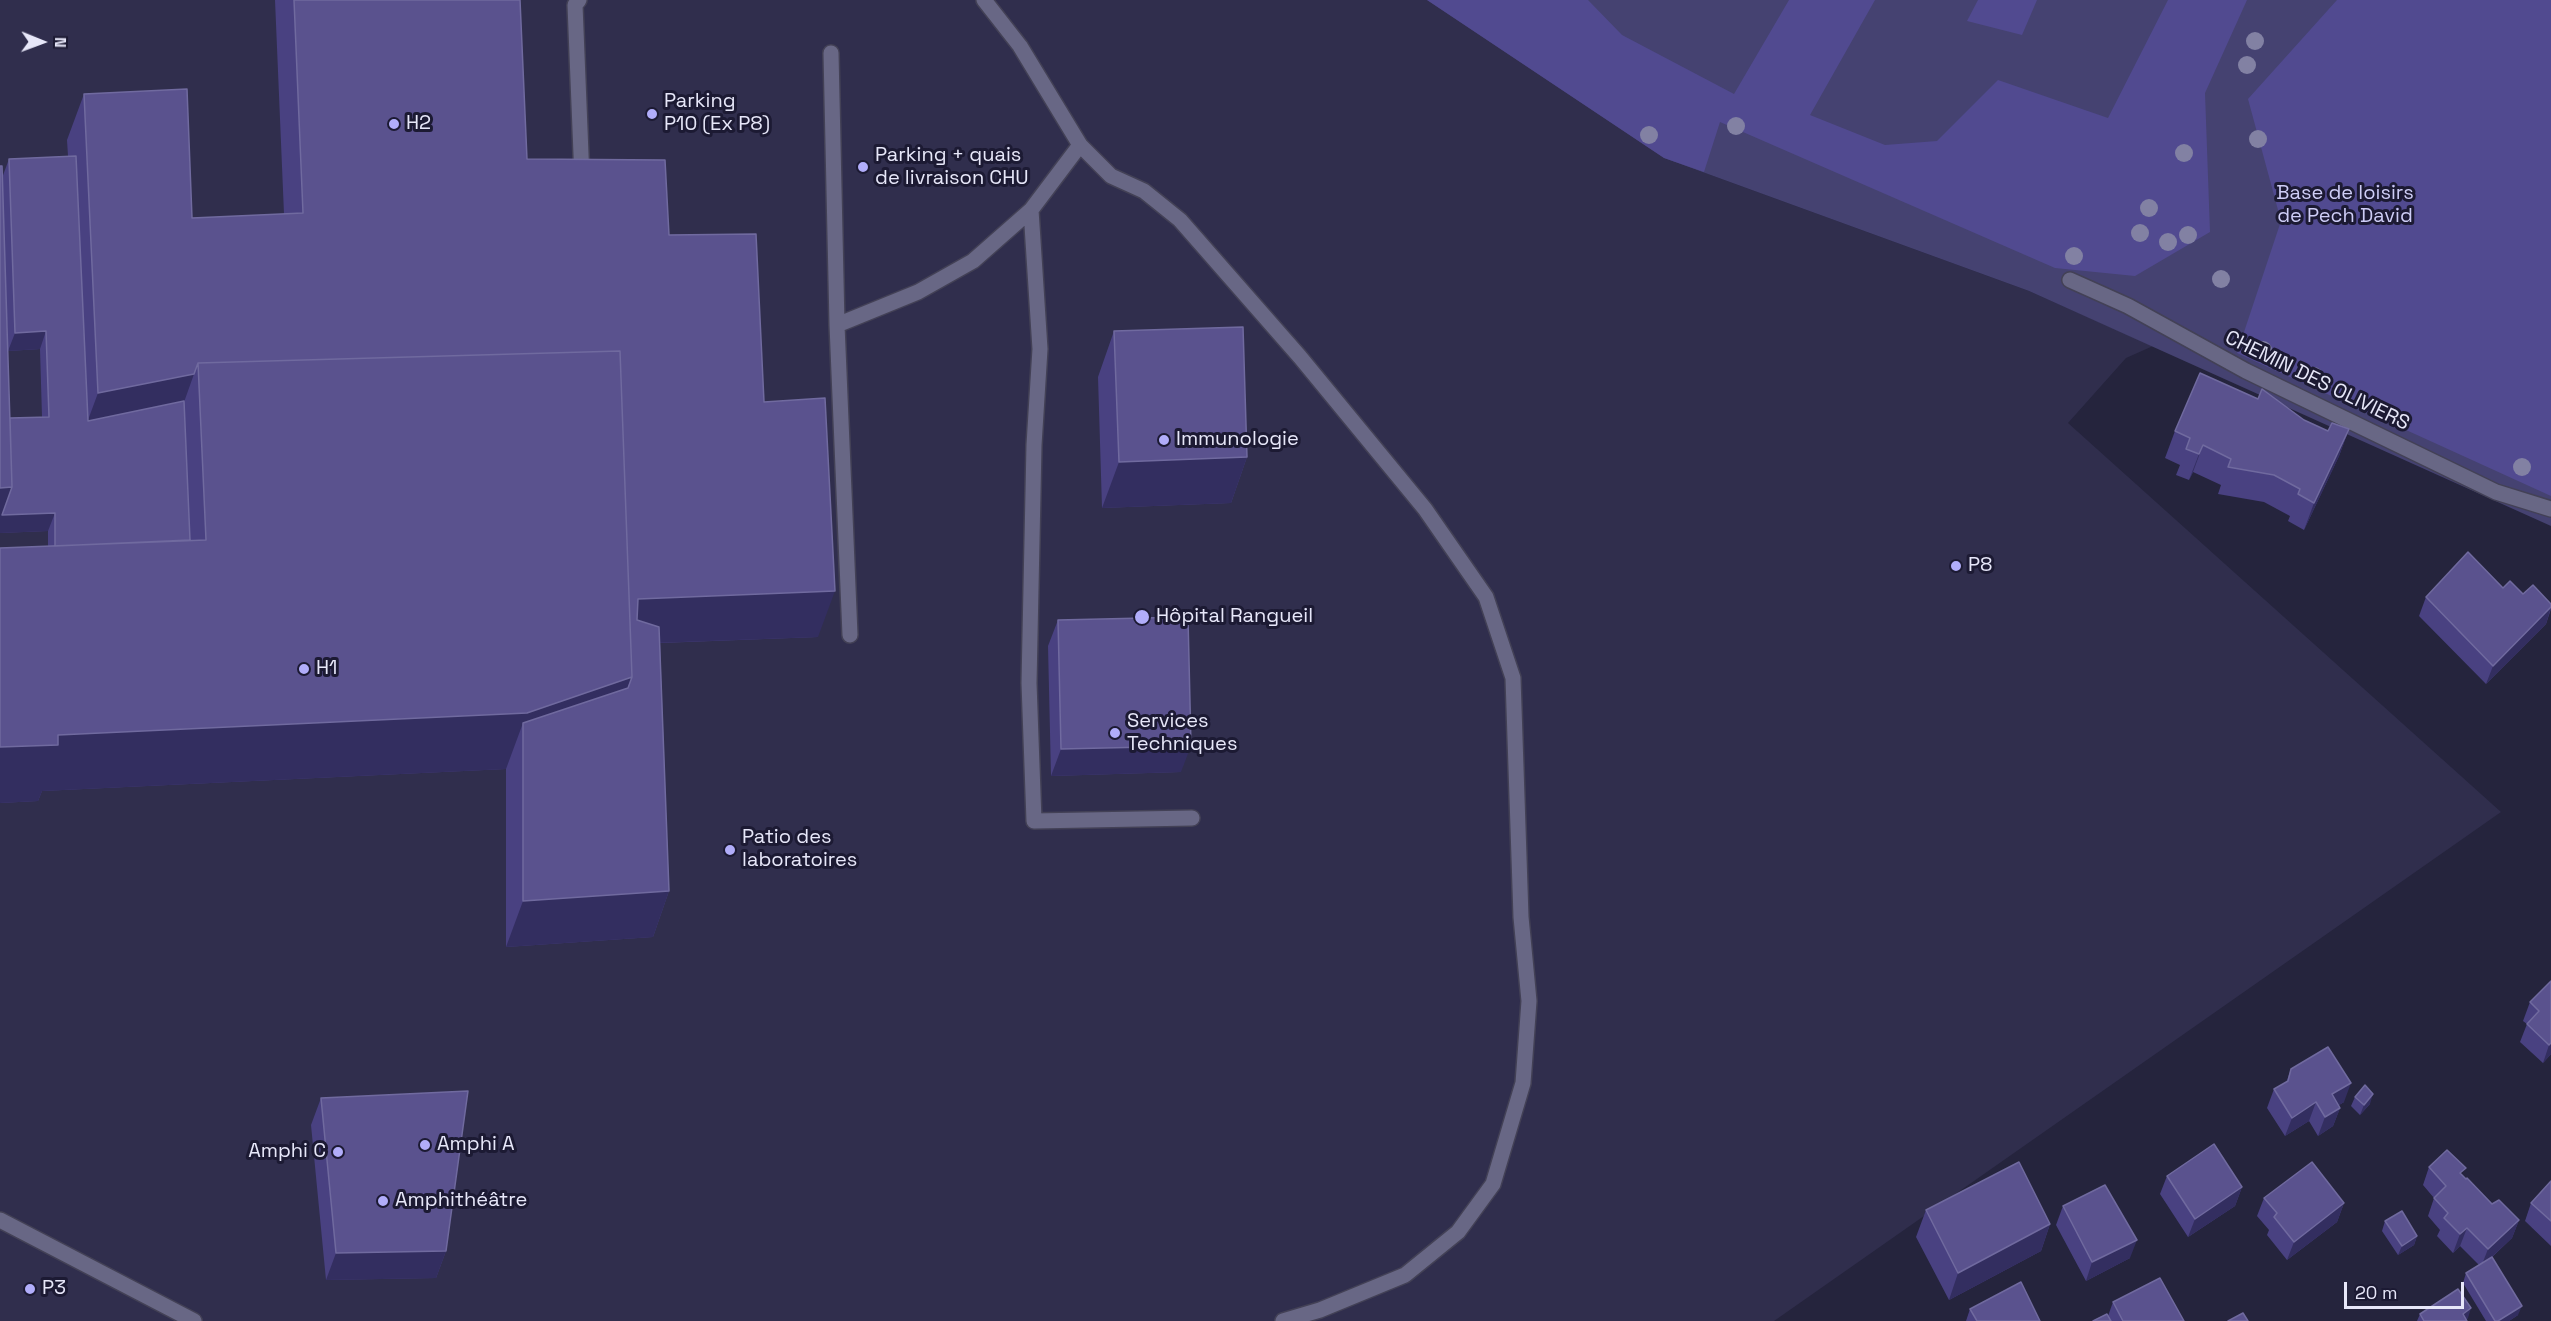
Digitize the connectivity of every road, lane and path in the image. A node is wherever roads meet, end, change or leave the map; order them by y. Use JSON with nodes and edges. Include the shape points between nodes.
{"nodes":[{"id":1,"x":579,"y":0,"type":"edge"},
{"id":2,"x":984,"y":0,"type":"edge"},
{"id":3,"x":831,"y":52,"type":"dead end"},
{"id":4,"x":1080,"y":145,"type":"junction"},
{"id":5,"x":594,"y":188,"type":"edge"},
{"id":6,"x":1031,"y":210,"type":"junction"},
{"id":7,"x":2070,"y":280,"type":"dead end"},
{"id":8,"x":837,"y":325,"type":"junction"},
{"id":9,"x":2551,"y":509,"type":"edge"},
{"id":10,"x":850,"y":635,"type":"dead end"},
{"id":11,"x":1192,"y":818,"type":"dead end"},
{"id":12,"x":0,"y":1220,"type":"edge"},
{"id":13,"x":195,"y":1321,"type":"edge"},
{"id":14,"x":1283,"y":1321,"type":"edge"}],
"edges":[{"from":1,"to":5,"type":"street","via":[[575,5],[583,188]]},
{"from":2,"to":4,"type":"street","via":[[1020,46]]},
{"from":3,"to":8,"type":"street"},
{"from":4,"to":6,"type":"street"},
{"from":4,"to":14,"type":"street","via":[[1111,176],[1144,191],[1180,220],[1425,509],[1486,597],[1513,678],[1521,917],[1529,1001],[1523,1083],[1493,1185],[1458,1232],[1405,1275]]},
{"from":6,"to":8,"type":"street","via":[[972,261],[918,292]]},
{"from":6,"to":11,"type":"street","via":[[1040,349],[1034,445],[1030,671],[1034,821]]},
{"from":7,"to":9,"type":"street","name":"CHEMIN DES OLIVIERS","via":[[2128,306],[2246,371],[2486,487]]},
{"from":8,"to":10,"type":"street"},
{"from":12,"to":13,"type":"street"}]}
